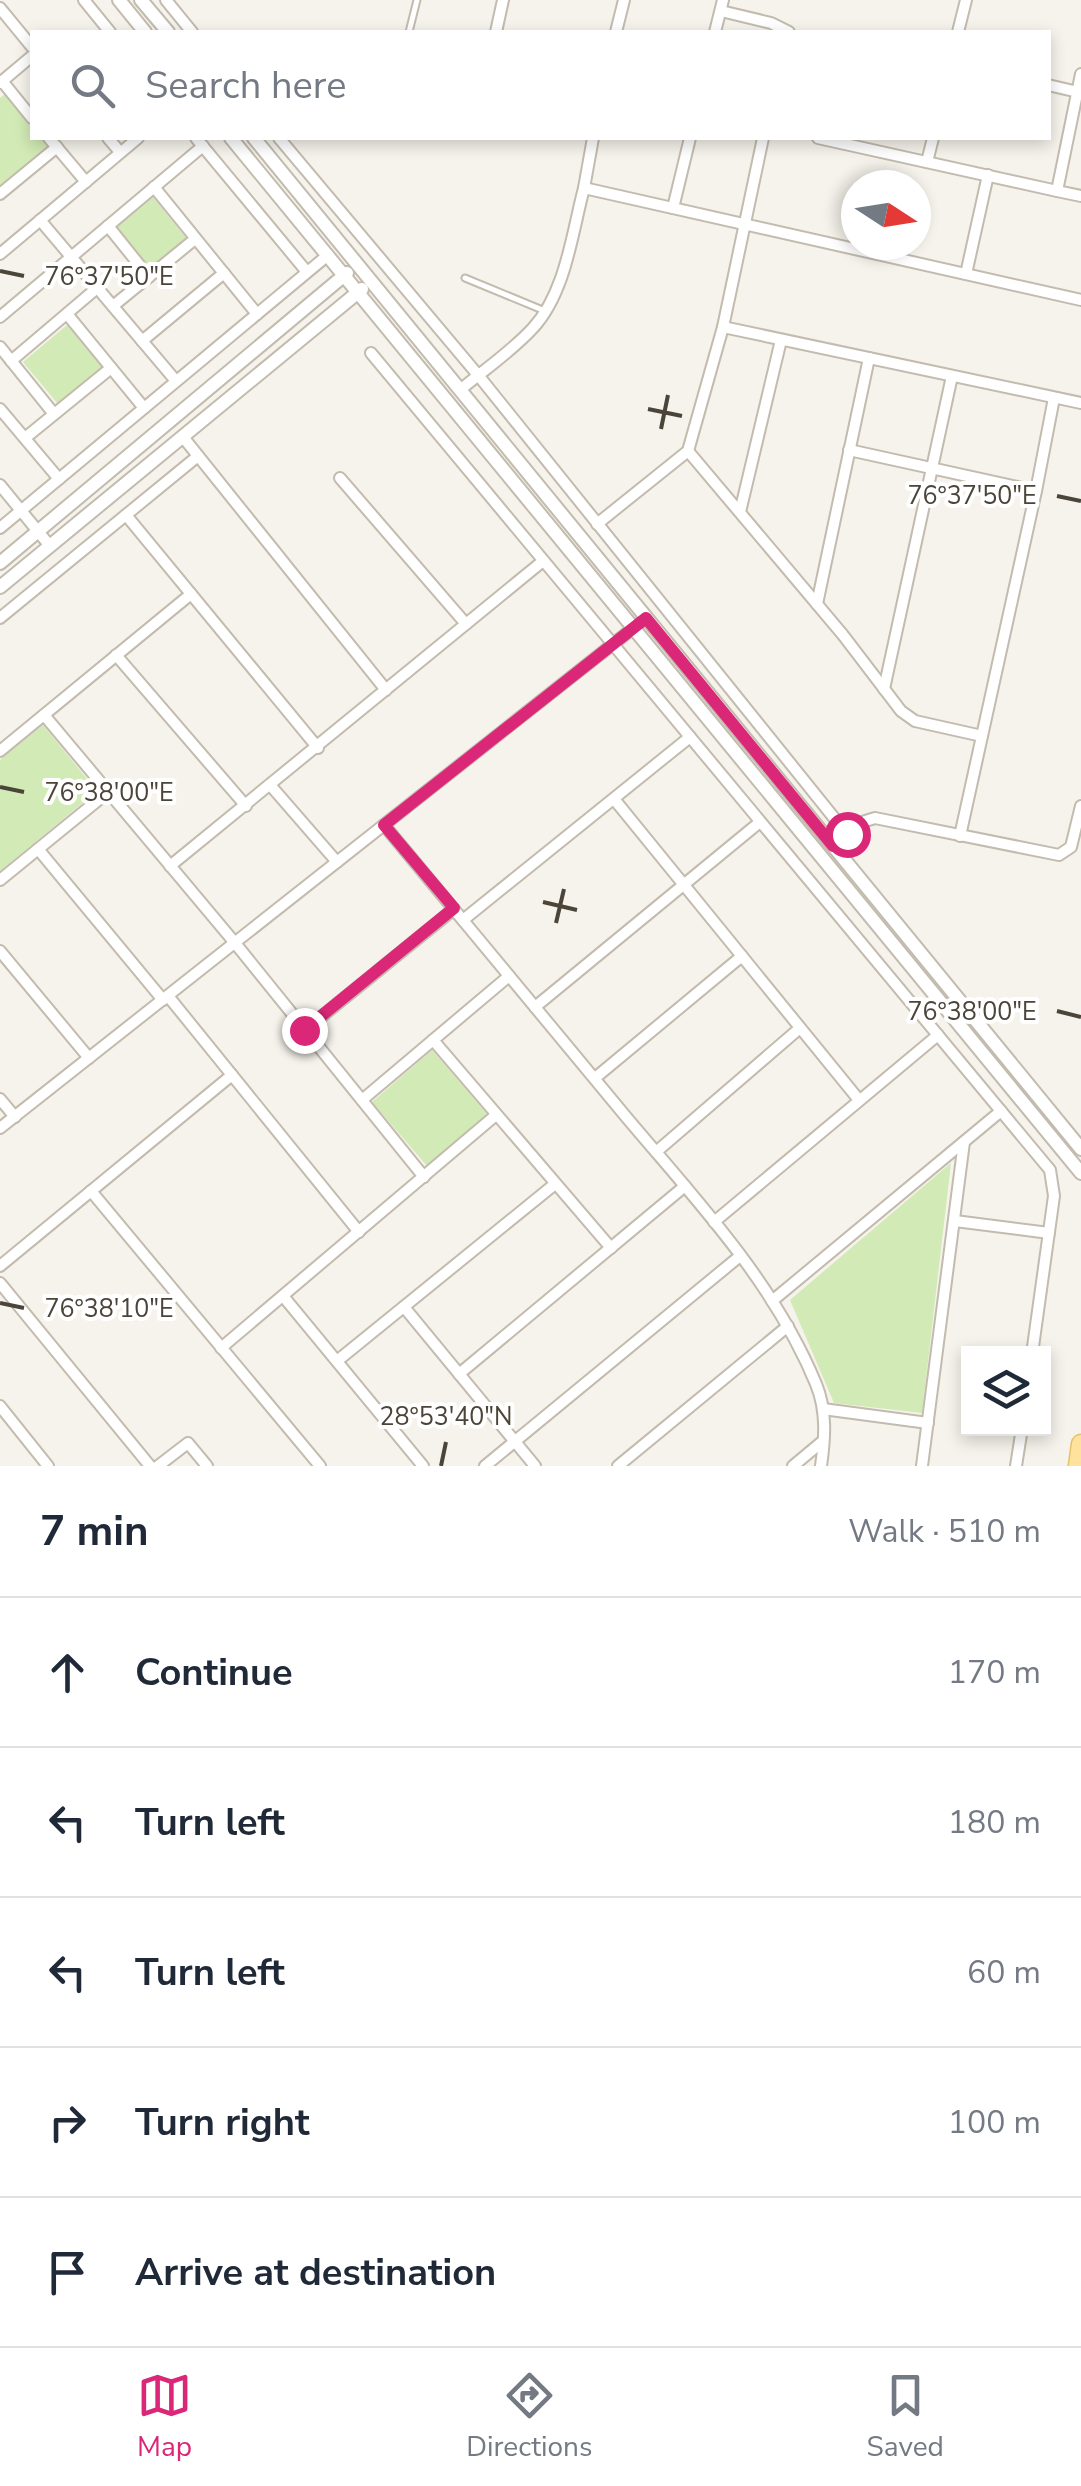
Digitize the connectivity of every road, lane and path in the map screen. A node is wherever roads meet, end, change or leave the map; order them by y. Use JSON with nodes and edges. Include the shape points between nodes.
{"nodes":[{"id":1,"x":84,"y":0,"type":"edge"},
{"id":2,"x":119,"y":0,"type":"edge"},
{"id":3,"x":141,"y":0,"type":"edge"},
{"id":4,"x":166,"y":0,"type":"edge"},
{"id":5,"x":417,"y":0,"type":"edge"},
{"id":6,"x":503,"y":0,"type":"edge"},
{"id":7,"x":624,"y":0,"type":"edge"},
{"id":8,"x":966,"y":0,"type":"edge"},
{"id":9,"x":722,"y":6,"type":"edge"},
{"id":10,"x":1,"y":12,"type":"edge"},
{"id":11,"x":108,"y":30,"type":"edge"},
{"id":12,"x":143,"y":30,"type":"edge"},
{"id":13,"x":166,"y":30,"type":"edge"},
{"id":14,"x":190,"y":30,"type":"edge"},
{"id":15,"x":410,"y":30,"type":"edge"},
{"id":16,"x":496,"y":30,"type":"edge"},
{"id":17,"x":616,"y":30,"type":"edge"},
{"id":18,"x":785,"y":30,"type":"edge"},
{"id":19,"x":958,"y":30,"type":"edge"},
{"id":20,"x":30,"y":45,"type":"edge"},
{"id":21,"x":30,"y":58,"type":"edge"},
{"id":22,"x":1081,"y":74,"type":"edge"},
{"id":23,"x":1,"y":82,"type":"edge"},
{"id":24,"x":1051,"y":86,"type":"edge"},
{"id":25,"x":1078,"y":92,"type":"junction"},
{"id":26,"x":30,"y":116,"type":"edge"},
{"id":27,"x":110,"y":140,"type":"edge"},
{"id":28,"x":135,"y":140,"type":"edge"},
{"id":29,"x":234,"y":140,"type":"edge"},
{"id":30,"x":256,"y":140,"type":"edge"},
{"id":31,"x":281,"y":140,"type":"edge"},
{"id":32,"x":593,"y":140,"type":"edge"},
{"id":33,"x":690,"y":140,"type":"edge"},
{"id":34,"x":762,"y":140,"type":"edge"},
{"id":35,"x":827,"y":140,"type":"edge"},
{"id":36,"x":932,"y":140,"type":"edge"},
{"id":37,"x":53,"y":142,"type":"edge"},
{"id":38,"x":200,"y":142,"type":"edge"},
{"id":39,"x":120,"y":152,"type":"junction"},
{"id":40,"x":927,"y":162,"type":"junction"},
{"id":41,"x":988,"y":176,"type":"junction"},
{"id":42,"x":86,"y":182,"type":"junction"},
{"id":43,"x":154,"y":188,"type":"junction"},
{"id":44,"x":584,"y":188,"type":"junction"},
{"id":45,"x":1057,"y":191,"type":"junction"},
{"id":46,"x":0,"y":194,"type":"edge"},
{"id":47,"x":1081,"y":196,"type":"edge"},
{"id":48,"x":673,"y":208,"type":"junction"},
{"id":49,"x":40,"y":220,"type":"junction"},
{"id":50,"x":744,"y":224,"type":"junction"},
{"id":51,"x":108,"y":226,"type":"junction"},
{"id":52,"x":195,"y":238,"type":"junction"},
{"id":53,"x":0,"y":254,"type":"edge"},
{"id":54,"x":328,"y":255,"type":"junction"},
{"id":55,"x":71,"y":257,"type":"junction"},
{"id":56,"x":357,"y":264,"type":"junction"},
{"id":57,"x":306,"y":272,"type":"junction"},
{"id":58,"x":224,"y":273,"type":"junction"},
{"id":59,"x":966,"y":274,"type":"junction"},
{"id":60,"x":344,"y":275,"type":"junction"},
{"id":61,"x":149,"y":277,"type":"junction"},
{"id":62,"x":464,"y":278,"type":"dead end"},
{"id":63,"x":371,"y":282,"type":"junction"},
{"id":64,"x":98,"y":288,"type":"junction"},
{"id":65,"x":358,"y":292,"type":"junction"},
{"id":66,"x":1081,"y":300,"type":"edge"},
{"id":67,"x":113,"y":306,"type":"junction"},
{"id":68,"x":545,"y":311,"type":"junction"},
{"id":69,"x":67,"y":314,"type":"junction"},
{"id":70,"x":257,"y":314,"type":"junction"},
{"id":71,"x":0,"y":317,"type":"edge"},
{"id":72,"x":723,"y":327,"type":"junction"},
{"id":73,"x":780,"y":340,"type":"junction"},
{"id":74,"x":142,"y":341,"type":"junction"},
{"id":75,"x":0,"y":348,"type":"edge"},
{"id":76,"x":372,"y":353,"type":"dead end"},
{"id":77,"x":869,"y":358,"type":"junction"},
{"id":78,"x":11,"y":361,"type":"junction"},
{"id":79,"x":111,"y":368,"type":"junction"},
{"id":80,"x":478,"y":376,"type":"junction"},
{"id":81,"x":952,"y":376,"type":"junction"},
{"id":82,"x":176,"y":381,"type":"junction"},
{"id":83,"x":460,"y":390,"type":"junction"},
{"id":84,"x":1054,"y":398,"type":"junction"},
{"id":85,"x":1081,"y":403,"type":"edge"},
{"id":86,"x":144,"y":408,"type":"junction"},
{"id":87,"x":0,"y":409,"type":"edge"},
{"id":88,"x":54,"y":414,"type":"junction"},
{"id":89,"x":182,"y":437,"type":"junction"},
{"id":90,"x":25,"y":438,"type":"junction"},
{"id":91,"x":688,"y":450,"type":"junction"},
{"id":92,"x":849,"y":450,"type":"junction"},
{"id":93,"x":198,"y":456,"type":"junction"},
{"id":94,"x":933,"y":469,"type":"junction"},
{"id":95,"x":340,"y":478,"type":"dead end"},
{"id":96,"x":60,"y":479,"type":"junction"},
{"id":97,"x":0,"y":484,"type":"edge"},
{"id":98,"x":1036,"y":491,"type":"junction"},
{"id":99,"x":22,"y":510,"type":"junction"},
{"id":100,"x":740,"y":512,"type":"junction"},
{"id":101,"x":126,"y":515,"type":"junction"},
{"id":102,"x":597,"y":524,"type":"junction"},
{"id":103,"x":0,"y":528,"type":"edge"},
{"id":104,"x":38,"y":531,"type":"junction"},
{"id":105,"x":50,"y":546,"type":"junction"},
{"id":106,"x":542,"y":561,"type":"junction"},
{"id":107,"x":0,"y":562,"type":"edge"},
{"id":108,"x":0,"y":588,"type":"edge"},
{"id":109,"x":191,"y":594,"type":"junction"},
{"id":110,"x":817,"y":604,"type":"junction"},
{"id":111,"x":0,"y":618,"type":"edge"},
{"id":112,"x":646,"y":618,"type":"junction"},
{"id":113,"x":466,"y":624,"type":"junction"},
{"id":114,"x":634,"y":628,"type":"junction"},
{"id":115,"x":612,"y":645,"type":"junction"},
{"id":116,"x":116,"y":655,"type":"junction"},
{"id":117,"x":884,"y":689,"type":"junction"},
{"id":118,"x":386,"y":690,"type":"junction"},
{"id":119,"x":44,"y":715,"type":"junction"},
{"id":120,"x":982,"y":736,"type":"junction"},
{"id":121,"x":690,"y":738,"type":"junction"},
{"id":122,"x":318,"y":748,"type":"junction"},
{"id":123,"x":0,"y":750,"type":"edge"},
{"id":124,"x":271,"y":786,"type":"junction"},
{"id":125,"x":108,"y":792,"type":"junction"},
{"id":126,"x":614,"y":800,"type":"junction"},
{"id":127,"x":246,"y":806,"type":"junction"},
{"id":128,"x":1081,"y":806,"type":"edge"},
{"id":129,"x":760,"y":822,"type":"junction"},
{"id":130,"x":384,"y":825,"type":"junction"},
{"id":131,"x":847,"y":834,"type":"junction"},
{"id":132,"x":960,"y":836,"type":"junction"},
{"id":133,"x":833,"y":846,"type":"junction"},
{"id":134,"x":38,"y":848,"type":"junction"},
{"id":135,"x":338,"y":862,"type":"junction"},
{"id":136,"x":170,"y":866,"type":"junction"},
{"id":137,"x":0,"y":880,"type":"edge"},
{"id":138,"x":684,"y":885,"type":"junction"},
{"id":139,"x":454,"y":908,"type":"junction"},
{"id":140,"x":463,"y":920,"type":"junction"},
{"id":141,"x":235,"y":943,"type":"junction"},
{"id":142,"x":0,"y":951,"type":"edge"},
{"id":143,"x":742,"y":956,"type":"junction"},
{"id":144,"x":510,"y":976,"type":"junction"},
{"id":145,"x":166,"y":998,"type":"junction"},
{"id":146,"x":535,"y":1007,"type":"junction"},
{"id":147,"x":800,"y":1028,"type":"junction"},
{"id":148,"x":304,"y":1030,"type":"junction"},
{"id":149,"x":938,"y":1035,"type":"junction"},
{"id":150,"x":433,"y":1040,"type":"junction"},
{"id":151,"x":89,"y":1058,"type":"junction"},
{"id":152,"x":232,"y":1075,"type":"junction"},
{"id":153,"x":594,"y":1078,"type":"junction"},
{"id":154,"x":0,"y":1099,"type":"edge"},
{"id":155,"x":362,"y":1100,"type":"junction"},
{"id":156,"x":860,"y":1100,"type":"junction"},
{"id":157,"x":1001,"y":1111,"type":"junction"},
{"id":158,"x":496,"y":1116,"type":"junction"},
{"id":159,"x":14,"y":1117,"type":"junction"},
{"id":160,"x":0,"y":1128,"type":"edge"},
{"id":161,"x":964,"y":1142,"type":"junction"},
{"id":162,"x":1080,"y":1146,"type":"edge"},
{"id":163,"x":656,"y":1152,"type":"junction"},
{"id":164,"x":1068,"y":1157,"type":"junction"},
{"id":165,"x":1050,"y":1170,"type":"junction"},
{"id":166,"x":1081,"y":1173,"type":"edge"},
{"id":167,"x":424,"y":1177,"type":"junction"},
{"id":168,"x":1081,"y":1182,"type":"edge"},
{"id":169,"x":555,"y":1184,"type":"junction"},
{"id":170,"x":685,"y":1186,"type":"junction"},
{"id":171,"x":91,"y":1191,"type":"junction"},
{"id":172,"x":954,"y":1221,"type":"junction"},
{"id":173,"x":714,"y":1222,"type":"junction"},
{"id":174,"x":358,"y":1232,"type":"junction"},
{"id":175,"x":1049,"y":1233,"type":"junction"},
{"id":176,"x":611,"y":1248,"type":"junction"},
{"id":177,"x":740,"y":1256,"type":"junction"},
{"id":178,"x":0,"y":1266,"type":"edge"},
{"id":179,"x":0,"y":1283,"type":"edge"},
{"id":180,"x":283,"y":1296,"type":"junction"},
{"id":181,"x":772,"y":1301,"type":"junction"},
{"id":182,"x":404,"y":1307,"type":"junction"},
{"id":183,"x":788,"y":1326,"type":"junction"},
{"id":184,"x":1033,"y":1346,"type":"edge"},
{"id":185,"x":222,"y":1348,"type":"junction"},
{"id":186,"x":337,"y":1362,"type":"junction"},
{"id":187,"x":458,"y":1374,"type":"junction"},
{"id":188,"x":0,"y":1406,"type":"edge"},
{"id":189,"x":824,"y":1409,"type":"junction"},
{"id":190,"x":928,"y":1423,"type":"junction"},
{"id":191,"x":1021,"y":1436,"type":"edge"},
{"id":192,"x":824,"y":1440,"type":"junction"},
{"id":193,"x":514,"y":1441,"type":"junction"},
{"id":194,"x":1081,"y":1444,"type":"edge"},
{"id":195,"x":48,"y":1466,"type":"edge"},
{"id":196,"x":154,"y":1466,"type":"edge"},
{"id":197,"x":207,"y":1466,"type":"edge"},
{"id":198,"x":320,"y":1466,"type":"edge"},
{"id":199,"x":423,"y":1466,"type":"edge"},
{"id":200,"x":485,"y":1466,"type":"edge"},
{"id":201,"x":535,"y":1466,"type":"edge"},
{"id":202,"x":618,"y":1466,"type":"edge"},
{"id":203,"x":793,"y":1466,"type":"edge"},
{"id":204,"x":821,"y":1466,"type":"edge"},
{"id":205,"x":922,"y":1466,"type":"edge"},
{"id":206,"x":1016,"y":1466,"type":"edge"},
{"id":207,"x":1078,"y":1466,"type":"edge"}],
"edges":[{"from":1,"to":11,"type":"street"},
{"from":2,"to":12,"type":"street"},
{"from":3,"to":13,"type":"street"},
{"from":4,"to":14,"type":"street"},
{"from":5,"to":15,"type":"lane"},
{"from":6,"to":16,"type":"street"},
{"from":7,"to":17,"type":"street"},
{"from":8,"to":19,"type":"street"},
{"from":9,"to":18,"type":"street"},
{"from":10,"to":20,"type":"street"},
{"from":21,"to":23,"type":"street"},
{"from":22,"to":25,"type":"street"},
{"from":23,"to":26,"type":"street"},
{"from":24,"to":25,"type":"street"},
{"from":25,"to":45,"type":"street"},
{"from":27,"to":39,"type":"street"},
{"from":28,"to":39,"type":"street"},
{"from":29,"to":54,"type":"street"},
{"from":30,"to":56,"type":"street"},
{"from":31,"to":80,"type":"street"},
{"from":32,"to":44,"type":"street"},
{"from":33,"to":48,"type":"street"},
{"from":34,"to":50,"type":"street"},
{"from":35,"to":40,"type":"street"},
{"from":36,"to":40,"type":"street"},
{"from":37,"to":42,"type":"street"},
{"from":37,"to":46,"type":"street"},
{"from":38,"to":43,"type":"street"},
{"from":38,"to":57,"type":"street"},
{"from":39,"to":42,"type":"street"},
{"from":40,"to":41,"type":"street"},
{"from":41,"to":45,"type":"street"},
{"from":41,"to":59,"type":"street"},
{"from":42,"to":49,"type":"street"},
{"from":43,"to":51,"type":"street"},
{"from":43,"to":52,"type":"street"},
{"from":44,"to":48,"type":"street"},
{"from":44,"to":68,"type":"street"},
{"from":45,"to":47,"type":"street"},
{"from":48,"to":50,"type":"street"},
{"from":49,"to":53,"type":"street"},
{"from":49,"to":55,"type":"street"},
{"from":50,"to":59,"type":"street"},
{"from":50,"to":72,"type":"street"},
{"from":51,"to":55,"type":"street"},
{"from":51,"to":61,"type":"street"},
{"from":52,"to":58,"type":"street"},
{"from":52,"to":61,"type":"street"},
{"from":54,"to":57,"type":"street"},
{"from":54,"to":60,"type":"street"},
{"from":55,"to":64,"type":"street"},
{"from":55,"to":71,"type":"street"},
{"from":56,"to":60,"type":"street"},
{"from":56,"to":63,"type":"street"},
{"from":57,"to":70,"type":"street"},
{"from":58,"to":70,"type":"street"},
{"from":58,"to":74,"type":"street"},
{"from":59,"to":66,"type":"street"},
{"from":60,"to":65,"type":"street"},
{"from":60,"to":104,"type":"street"},
{"from":61,"to":67,"type":"street"},
{"from":62,"to":68,"type":"lane"},
{"from":63,"to":65,"type":"street"},
{"from":63,"to":83,"type":"street"},
{"from":64,"to":67,"type":"street"},
{"from":64,"to":69,"type":"street"},
{"from":65,"to":89,"type":"street"},
{"from":65,"to":114,"type":"street"},
{"from":67,"to":74,"type":"street"},
{"from":68,"to":80,"type":"street"},
{"from":69,"to":78,"type":"street"},
{"from":69,"to":79,"type":"street"},
{"from":70,"to":82,"type":"street"},
{"from":72,"to":73,"type":"street"},
{"from":72,"to":91,"type":"street"},
{"from":73,"to":77,"type":"street"},
{"from":73,"to":100,"type":"street"},
{"from":74,"to":82,"type":"street"},
{"from":75,"to":78,"type":"street"},
{"from":76,"to":106,"type":"street"},
{"from":77,"to":81,"type":"street"},
{"from":77,"to":92,"type":"street"},
{"from":78,"to":88,"type":"street"},
{"from":79,"to":86,"type":"street"},
{"from":79,"to":88,"type":"street"},
{"from":80,"to":83,"type":"street"},
{"from":80,"to":102,"type":"street"},
{"from":81,"to":84,"type":"street"},
{"from":81,"to":94,"type":"street"},
{"from":82,"to":86,"type":"street"},
{"from":83,"to":112,"type":"street"},
{"from":84,"to":85,"type":"street"},
{"from":84,"to":98,"type":"street"},
{"from":86,"to":96,"type":"street"},
{"from":87,"to":90,"type":"street"},
{"from":88,"to":90,"type":"street"},
{"from":89,"to":93,"type":"street"},
{"from":89,"to":105,"type":"street"},
{"from":90,"to":96,"type":"street"},
{"from":91,"to":100,"type":"street"},
{"from":91,"to":102,"type":"street"},
{"from":92,"to":94,"type":"street"},
{"from":92,"to":110,"type":"street"},
{"from":93,"to":101,"type":"street"},
{"from":93,"to":118,"type":"street"},
{"from":94,"to":98,"type":"street"},
{"from":94,"to":117,"type":"street"},
{"from":95,"to":113,"type":"street"},
{"from":96,"to":99,"type":"street"},
{"from":97,"to":99,"type":"street"},
{"from":98,"to":120,"type":"street"},
{"from":99,"to":103,"type":"street"},
{"from":99,"to":104,"type":"street"},
{"from":100,"to":110,"type":"street"},
{"from":101,"to":109,"type":"street"},
{"from":101,"to":111,"type":"street"},
{"from":102,"to":131,"type":"street"},
{"from":104,"to":105,"type":"street"},
{"from":104,"to":107,"type":"street"},
{"from":105,"to":108,"type":"street"},
{"from":106,"to":113,"type":"street"},
{"from":106,"to":115,"type":"street"},
{"from":109,"to":116,"type":"street"},
{"from":109,"to":122,"type":"street"},
{"from":110,"to":117,"type":"street"},
{"from":112,"to":114,"type":"street"},
{"from":112,"to":133,"type":"street"},
{"from":113,"to":118,"type":"street"},
{"from":114,"to":115,"type":"street"},
{"from":114,"to":164,"type":"street"},
{"from":115,"to":121,"type":"street"},
{"from":115,"to":130,"type":"street"},
{"from":116,"to":119,"type":"street"},
{"from":116,"to":127,"type":"street"},
{"from":117,"to":120,"type":"street","via":[[915,721]]},
{"from":118,"to":122,"type":"street"},
{"from":119,"to":123,"type":"street"},
{"from":119,"to":125,"type":"street"},
{"from":120,"to":132,"type":"street"},
{"from":121,"to":126,"type":"street"},
{"from":121,"to":129,"type":"street"},
{"from":122,"to":124,"type":"street"},
{"from":124,"to":127,"type":"street"},
{"from":124,"to":135,"type":"street"},
{"from":125,"to":134,"type":"street"},
{"from":125,"to":136,"type":"street"},
{"from":126,"to":138,"type":"street"},
{"from":126,"to":140,"type":"street"},
{"from":127,"to":136,"type":"street"},
{"from":128,"to":132,"type":"street","via":[[1070,848],[1059,855]]},
{"from":129,"to":138,"type":"street"},
{"from":129,"to":149,"type":"street"},
{"from":130,"to":135,"type":"street"},
{"from":130,"to":139,"type":"street"},
{"from":131,"to":132,"type":"street","via":[[875,818]]},
{"from":131,"to":133,"type":"street"},
{"from":133,"to":162,"type":"street"},
{"from":134,"to":137,"type":"street"},
{"from":134,"to":145,"type":"street"},
{"from":135,"to":141,"type":"street"},
{"from":136,"to":141,"type":"street"},
{"from":138,"to":143,"type":"street"},
{"from":138,"to":146,"type":"street"},
{"from":139,"to":140,"type":"street"},
{"from":139,"to":148,"type":"street"},
{"from":140,"to":144,"type":"street"},
{"from":141,"to":145,"type":"street"},
{"from":141,"to":148,"type":"street"},
{"from":142,"to":151,"type":"street"},
{"from":143,"to":147,"type":"street"},
{"from":143,"to":153,"type":"street"},
{"from":144,"to":146,"type":"street"},
{"from":144,"to":150,"type":"street"},
{"from":145,"to":151,"type":"street"},
{"from":145,"to":152,"type":"street"},
{"from":146,"to":153,"type":"street"},
{"from":147,"to":156,"type":"street"},
{"from":147,"to":163,"type":"street"},
{"from":148,"to":155,"type":"street"},
{"from":149,"to":156,"type":"street"},
{"from":149,"to":157,"type":"street"},
{"from":150,"to":155,"type":"street"},
{"from":150,"to":158,"type":"street"},
{"from":151,"to":159,"type":"street"},
{"from":152,"to":171,"type":"street"},
{"from":152,"to":174,"type":"street"},
{"from":153,"to":163,"type":"street"},
{"from":154,"to":159,"type":"street"},
{"from":155,"to":167,"type":"street"},
{"from":156,"to":173,"type":"street"},
{"from":157,"to":161,"type":"street"},
{"from":157,"to":165,"type":"street"},
{"from":158,"to":167,"type":"street"},
{"from":158,"to":169,"type":"street"},
{"from":159,"to":160,"type":"street"},
{"from":161,"to":172,"type":"street"},
{"from":161,"to":181,"type":"street"},
{"from":163,"to":170,"type":"street"},
{"from":164,"to":165,"type":"street"},
{"from":164,"to":166,"type":"street"},
{"from":164,"to":168,"type":"street"},
{"from":165,"to":175,"type":"street"},
{"from":167,"to":174,"type":"street"},
{"from":169,"to":176,"type":"street"},
{"from":169,"to":182,"type":"street"},
{"from":170,"to":173,"type":"street"},
{"from":170,"to":176,"type":"street"},
{"from":171,"to":178,"type":"street"},
{"from":171,"to":185,"type":"street"},
{"from":172,"to":175,"type":"street"},
{"from":172,"to":190,"type":"street"},
{"from":173,"to":177,"type":"street"},
{"from":174,"to":180,"type":"street"},
{"from":175,"to":184,"type":"street"},
{"from":176,"to":187,"type":"street"},
{"from":177,"to":181,"type":"street"},
{"from":177,"to":193,"type":"street"},
{"from":179,"to":196,"type":"street"},
{"from":180,"to":185,"type":"street"},
{"from":180,"to":186,"type":"street"},
{"from":181,"to":183,"type":"street"},
{"from":182,"to":186,"type":"street"},
{"from":182,"to":187,"type":"street"},
{"from":183,"to":189,"type":"street"},
{"from":183,"to":202,"type":"street"},
{"from":185,"to":198,"type":"street"},
{"from":186,"to":199,"type":"street"},
{"from":187,"to":193,"type":"street"},
{"from":188,"to":195,"type":"street"},
{"from":189,"to":190,"type":"street"},
{"from":189,"to":192,"type":"street"},
{"from":190,"to":205,"type":"street"},
{"from":191,"to":206,"type":"street"},
{"from":192,"to":203,"type":"street"},
{"from":192,"to":204,"type":"street"},
{"from":193,"to":200,"type":"street"},
{"from":193,"to":201,"type":"street"},
{"from":194,"to":207,"type":"main road"},
{"from":196,"to":197,"type":"street","via":[[188,1443]]}]}
